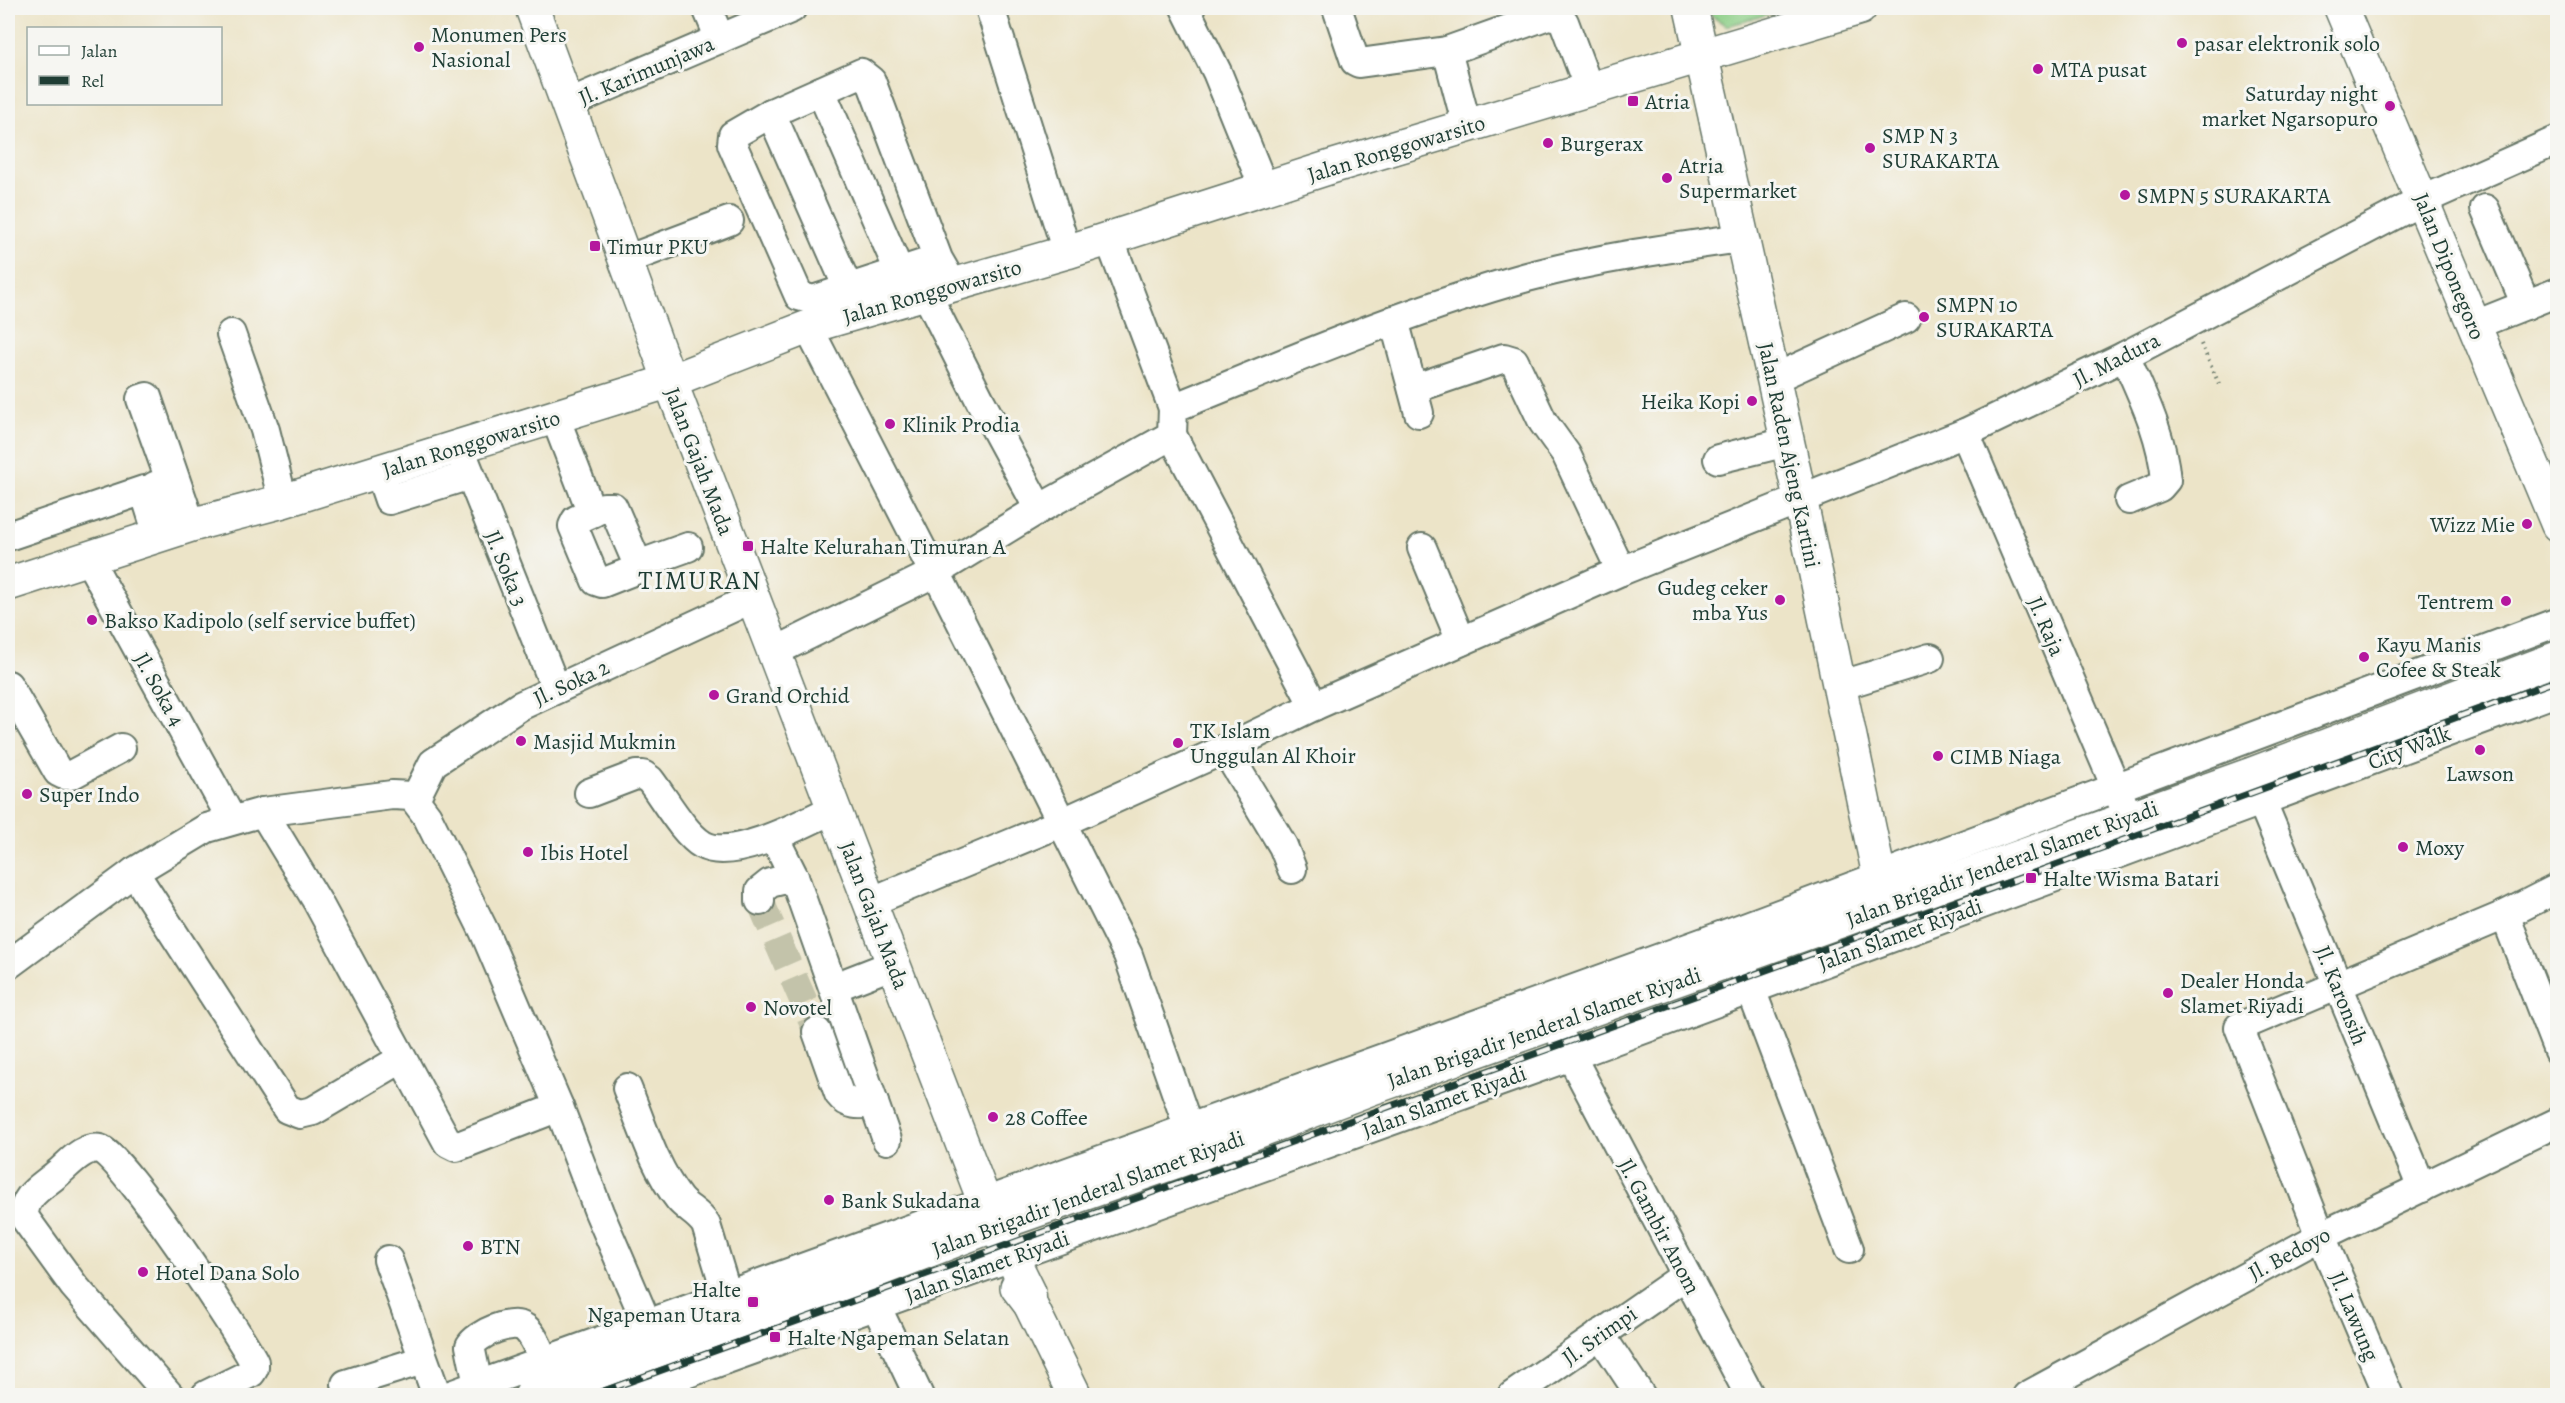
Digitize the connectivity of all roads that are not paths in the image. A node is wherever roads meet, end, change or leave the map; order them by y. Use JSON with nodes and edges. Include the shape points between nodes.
{"nodes":[{"id":1,"x":532,"y":8,"type":"edge"},
{"id":2,"x":707,"y":8,"type":"edge"},
{"id":3,"x":792,"y":8,"type":"edge"},
{"id":4,"x":990,"y":8,"type":"edge"},
{"id":5,"x":1185,"y":8,"type":"edge"},
{"id":6,"x":1337,"y":8,"type":"edge"},
{"id":7,"x":1691,"y":8,"type":"edge"},
{"id":8,"x":1860,"y":8,"type":"edge"},
{"id":9,"x":2341,"y":8,"type":"edge"},
{"id":10,"x":720,"y":39,"type":"junction"},
{"id":11,"x":1447,"y":51,"type":"junction"},
{"id":12,"x":1701,"y":55,"type":"junction"},
{"id":13,"x":1589,"y":89,"type":"junction"},
{"id":14,"x":821,"y":91,"type":"junction"},
{"id":15,"x":567,"y":104,"type":"junction"},
{"id":16,"x":771,"y":113,"type":"junction"},
{"id":17,"x":1467,"y":126,"type":"junction"},
{"id":18,"x":2558,"y":140,"type":"edge"},
{"id":19,"x":1264,"y":188,"type":"junction"},
{"id":20,"x":2429,"y":197,"type":"junction"},
{"id":21,"x":2485,"y":209,"type":"dead end"},
{"id":22,"x":729,"y":221,"type":"dead end"},
{"id":23,"x":1109,"y":238,"type":"junction"},
{"id":24,"x":1742,"y":238,"type":"junction"},
{"id":25,"x":1067,"y":252,"type":"junction"},
{"id":26,"x":626,"y":260,"type":"junction"},
{"id":27,"x":899,"y":271,"type":"junction"},
{"id":28,"x":939,"y":279,"type":"junction"},
{"id":29,"x":848,"y":288,"type":"junction"},
{"id":30,"x":2558,"y":292,"type":"edge"},
{"id":31,"x":2526,"y":305,"type":"junction"},
{"id":32,"x":1906,"y":318,"type":"dead end"},
{"id":33,"x":1394,"y":320,"type":"junction"},
{"id":34,"x":2481,"y":322,"type":"junction"},
{"id":35,"x":808,"y":327,"type":"junction"},
{"id":36,"x":231,"y":334,"type":"dead end"},
{"id":37,"x":2125,"y":356,"type":"junction"},
{"id":38,"x":1773,"y":379,"type":"junction"},
{"id":39,"x":670,"y":381,"type":"junction"},
{"id":40,"x":555,"y":417,"type":"junction"},
{"id":41,"x":1173,"y":421,"type":"junction"},
{"id":42,"x":1965,"y":433,"type":"junction"},
{"id":43,"x":1787,"y":442,"type":"junction"},
{"id":44,"x":1718,"y":459,"type":"dead end"},
{"id":45,"x":458,"y":463,"type":"junction"},
{"id":46,"x":2553,"y":483,"type":"edge"},
{"id":47,"x":1800,"y":498,"type":"junction"},
{"id":48,"x":2129,"y":500,"type":"dead end"},
{"id":49,"x":283,"y":501,"type":"junction"},
{"id":50,"x":1039,"y":509,"type":"junction"},
{"id":51,"x":592,"y":513,"type":"junction"},
{"id":52,"x":2558,"y":525,"type":"edge"},
{"id":53,"x":173,"y":531,"type":"junction"},
{"id":54,"x":8,"y":536,"type":"edge"},
{"id":55,"x":688,"y":547,"type":"dead end"},
{"id":56,"x":1422,"y":548,"type":"dead end"},
{"id":57,"x":87,"y":558,"type":"junction"},
{"id":58,"x":638,"y":566,"type":"junction"},
{"id":59,"x":1621,"y":571,"type":"junction"},
{"id":60,"x":935,"y":573,"type":"junction"},
{"id":61,"x":8,"y":584,"type":"edge"},
{"id":62,"x":753,"y":598,"type":"junction"},
{"id":63,"x":2558,"y":622,"type":"edge"},
{"id":64,"x":1461,"y":641,"type":"junction"},
{"id":65,"x":774,"y":652,"type":"junction"},
{"id":66,"x":1930,"y":658,"type":"dead end"},
{"id":67,"x":2558,"y":658,"type":"edge"},
{"id":68,"x":2557,"y":682,"type":"edge"},
{"id":69,"x":8,"y":685,"type":"edge"},
{"id":70,"x":1839,"y":686,"type":"junction"},
{"id":71,"x":556,"y":689,"type":"junction"},
{"id":72,"x":1314,"y":706,"type":"junction"},
{"id":73,"x":121,"y":748,"type":"dead end"},
{"id":74,"x":1225,"y":749,"type":"junction"},
{"id":75,"x":2256,"y":786,"type":"junction"},
{"id":76,"x":2115,"y":787,"type":"junction"},
{"id":77,"x":589,"y":794,"type":"dead end"},
{"id":78,"x":415,"y":799,"type":"junction"},
{"id":79,"x":835,"y":808,"type":"junction"},
{"id":80,"x":263,"y":812,"type":"junction"},
{"id":81,"x":2128,"y":818,"type":"junction"},
{"id":82,"x":232,"y":820,"type":"junction"},
{"id":83,"x":1063,"y":822,"type":"junction"},
{"id":84,"x":774,"y":837,"type":"junction"},
{"id":85,"x":1292,"y":869,"type":"dead end"},
{"id":86,"x":134,"y":872,"type":"junction"},
{"id":87,"x":794,"y":877,"type":"junction"},
{"id":88,"x":2002,"y":878,"type":"junction"},
{"id":89,"x":2558,"y":888,"type":"edge"},
{"id":90,"x":1882,"y":890,"type":"junction"},
{"id":91,"x":760,"y":901,"type":"dead end"},
{"id":92,"x":870,"y":902,"type":"junction"},
{"id":93,"x":2505,"y":915,"type":"junction"},
{"id":94,"x":9,"y":961,"type":"edge"},
{"id":95,"x":894,"y":964,"type":"junction"},
{"id":96,"x":1744,"y":972,"type":"junction"},
{"id":97,"x":2338,"y":985,"type":"junction"},
{"id":98,"x":835,"y":987,"type":"junction"},
{"id":99,"x":817,"y":1032,"type":"tunnel mouth"},
{"id":100,"x":1562,"y":1038,"type":"junction"},
{"id":101,"x":2558,"y":1051,"type":"edge"},
{"id":102,"x":401,"y":1059,"type":"junction"},
{"id":103,"x":627,"y":1088,"type":"dead end"},
{"id":104,"x":874,"y":1103,"type":"junction"},
{"id":105,"x":559,"y":1107,"type":"junction"},
{"id":106,"x":2558,"y":1122,"type":"edge"},
{"id":107,"x":887,"y":1140,"type":"dead end"},
{"id":108,"x":1193,"y":1142,"type":"junction"},
{"id":109,"x":2422,"y":1188,"type":"junction"},
{"id":110,"x":997,"y":1233,"type":"junction"},
{"id":111,"x":2321,"y":1236,"type":"junction"},
{"id":112,"x":1849,"y":1249,"type":"dead end"},
{"id":113,"x":388,"y":1260,"type":"dead end"},
{"id":114,"x":1686,"y":1275,"type":"junction"},
{"id":115,"x":868,"y":1290,"type":"junction"},
{"id":116,"x":731,"y":1309,"type":"junction"},
{"id":117,"x":1600,"y":1334,"type":"junction"},
{"id":118,"x":423,"y":1360,"type":"junction"},
{"id":119,"x":544,"y":1361,"type":"junction"},
{"id":120,"x":644,"y":1368,"type":"edge"},
{"id":121,"x":478,"y":1385,"type":"junction"},
{"id":122,"x":170,"y":1395,"type":"edge"},
{"id":123,"x":206,"y":1395,"type":"edge"},
{"id":124,"x":350,"y":1395,"type":"edge"},
{"id":125,"x":437,"y":1395,"type":"edge"},
{"id":126,"x":448,"y":1395,"type":"edge"},
{"id":127,"x":531,"y":1395,"type":"edge"},
{"id":128,"x":568,"y":1395,"type":"edge"},
{"id":129,"x":919,"y":1395,"type":"edge"},
{"id":130,"x":1075,"y":1395,"type":"edge"},
{"id":131,"x":1512,"y":1395,"type":"edge"},
{"id":132,"x":1641,"y":1395,"type":"edge"},
{"id":133,"x":1750,"y":1395,"type":"edge"},
{"id":134,"x":2027,"y":1395,"type":"edge"},
{"id":135,"x":2388,"y":1395,"type":"edge"}],
"edges":[{"from":1,"to":15,"type":"main road","name":"Jalan Gajah Mada"},
{"from":2,"to":10,"type":"street"},
{"from":3,"to":10,"type":"street","name":"Jl. Karimunjawa"},
{"from":4,"to":25,"type":"street"},
{"from":5,"to":19,"type":"street"},
{"from":6,"to":11,"type":"street","via":[[1354,61],[1359,63]]},
{"from":7,"to":12,"type":"main road","name":"Jalan Raden Ajeng Kartini"},
{"from":8,"to":12,"type":"main road","name":"Jalan Ronggowarsito"},
{"from":9,"to":20,"type":"main road","name":"Jalan Diponegoro"},
{"from":10,"to":15,"type":"street","name":"Jl. Karimunjawa"},
{"from":11,"to":13,"type":"street","via":[[1548,15],[1559,17]]},
{"from":11,"to":17,"type":"street"},
{"from":12,"to":13,"type":"main road","name":"Jalan Ronggowarsito"},
{"from":12,"to":24,"type":"main road","name":"Jalan Raden Ajeng Kartini"},
{"from":13,"to":17,"type":"main road","name":"Jalan Ronggowarsito"},
{"from":14,"to":16,"type":"street"},
{"from":14,"to":27,"type":"street"},
{"from":14,"to":28,"type":"street","via":[[861,73],[871,81]]},
{"from":15,"to":26,"type":"main road","name":"Jalan Gajah Mada"},
{"from":16,"to":29,"type":"street"},
{"from":16,"to":29,"type":"street","via":[[733,135],[732,144],[799,296],[813,300]]},
{"from":17,"to":19,"type":"main road","name":"Jalan Ronggowarsito"},
{"from":18,"to":20,"type":"street","name":"Jl. Madura"},
{"from":19,"to":23,"type":"main road","name":"Jalan Ronggowarsito"},
{"from":20,"to":34,"type":"main road","name":"Jalan Diponegoro"},
{"from":20,"to":37,"type":"street","name":"Jl. Madura"},
{"from":21,"to":31,"type":"street"},
{"from":22,"to":26,"type":"street"},
{"from":23,"to":25,"type":"main road","name":"Jalan Ronggowarsito"},
{"from":23,"to":41,"type":"street"},
{"from":24,"to":33,"type":"street","via":[[1632,253],[1528,277]]},
{"from":24,"to":38,"type":"main road","name":"Jalan Raden Ajeng Kartini"},
{"from":25,"to":28,"type":"main road","name":"Jalan Ronggowarsito"},
{"from":26,"to":39,"type":"main road","name":"Jalan Gajah Mada"},
{"from":27,"to":28,"type":"street"},
{"from":27,"to":29,"type":"street"},
{"from":28,"to":35,"type":"main road","name":"Jalan Ronggowarsito"},
{"from":28,"to":50,"type":"street","via":[[982,404]]},
{"from":30,"to":31,"type":"street"},
{"from":31,"to":34,"type":"street"},
{"from":32,"to":38,"type":"street"},
{"from":33,"to":41,"type":"street"},
{"from":33,"to":59,"type":"street","via":[[1416,401],[1504,358],[1514,361],[1543,422],[1566,454]]},
{"from":34,"to":46,"type":"main road","name":"Jalan Diponegoro"},
{"from":35,"to":39,"type":"main road","name":"Jalan Ronggowarsito"},
{"from":35,"to":60,"type":"street"},
{"from":36,"to":49,"type":"street","via":[[265,430]]},
{"from":37,"to":42,"type":"street","name":"Jl. Madura"},
{"from":37,"to":48,"type":"street","via":[[2153,421],[2166,480],[2162,486]]},
{"from":38,"to":43,"type":"main road","name":"Jalan Raden Ajeng Kartini"},
{"from":39,"to":40,"type":"main road","name":"Jalan Ronggowarsito"},
{"from":39,"to":62,"type":"main road","name":"Jalan Gajah Mada"},
{"from":40,"to":45,"type":"main road","name":"Jalan Ronggowarsito"},
{"from":40,"to":51,"type":"street"},
{"from":41,"to":50,"type":"street"},
{"from":41,"to":72,"type":"street"},
{"from":42,"to":47,"type":"street","name":"Jl. Madura"},
{"from":42,"to":76,"type":"street","name":"Jl. Raja"},
{"from":43,"to":44,"type":"street"},
{"from":43,"to":47,"type":"main road","name":"Jalan Raden Ajeng Kartini"},
{"from":45,"to":49,"type":"main road","name":"Jalan Ronggowarsito","via":[[379,471]]},
{"from":45,"to":71,"type":"street","name":"Jl. Soka 3"},
{"from":46,"to":52,"type":"main road","name":"Jalan Diponegoro"},
{"from":47,"to":59,"type":"street","name":"Jl. Madura"},
{"from":47,"to":70,"type":"main road","name":"Jalan Raden Ajeng Kartini"},
{"from":49,"to":53,"type":"main road","name":"Jalan Ronggowarsito"},
{"from":50,"to":60,"type":"street"},
{"from":51,"to":58,"type":"street","via":[[614,507]]},
{"from":51,"to":58,"type":"street","via":[[576,520],[573,526],[596,581],[602,583]]},
{"from":53,"to":54,"type":"street","via":[[144,490]]},
{"from":53,"to":57,"type":"main road","name":"Jalan Ronggowarsito"},
{"from":55,"to":58,"type":"street"},
{"from":56,"to":64,"type":"street"},
{"from":57,"to":61,"type":"main road","name":"Jalan Ronggowarsito"},
{"from":57,"to":82,"type":"street","name":"Jl. Soka 4"},
{"from":59,"to":64,"type":"street","name":"Jl. Madura"},
{"from":60,"to":65,"type":"street"},
{"from":60,"to":83,"type":"street"},
{"from":62,"to":65,"type":"main road","name":"Jalan Gajah Mada"},
{"from":62,"to":71,"type":"street","name":"Jl. Soka 2"},
{"from":63,"to":76,"type":"street"},
{"from":64,"to":72,"type":"street","name":"Jl. Madura"},
{"from":65,"to":79,"type":"main road","name":"Jalan Gajah Mada"},
{"from":66,"to":70,"type":"street"},
{"from":67,"to":75,"type":"main road","name":"Jalan Brigadir Jenderal Slamet Riyadi"},
{"from":68,"to":75,"type":"street","name":"City Walk"},
{"from":69,"to":73,"type":"street","via":[[58,772],[71,775]]},
{"from":70,"to":90,"type":"main road","name":"Jalan Raden Ajeng Kartini"},
{"from":71,"to":78,"type":"street","name":"Jl. Soka 2","via":[[520,706],[441,757],[429,769]]},
{"from":72,"to":74,"type":"street","name":"Jl. Madura"},
{"from":74,"to":83,"type":"street","name":"Jl. Madura"},
{"from":74,"to":85,"type":"street","via":[[1283,846]]},
{"from":75,"to":81,"type":"main road","name":"Jalan Brigadir Jenderal Slamet Riyadi"},
{"from":75,"to":88,"type":"street","name":"Jalan Slamet Riyadi"},
{"from":75,"to":97,"type":"street","name":"Jl. Karonsih"},
{"from":76,"to":81,"type":"street","name":"Jl. Raja"},
{"from":76,"to":90,"type":"street"},
{"from":77,"to":84,"type":"street","via":[[643,775],[701,844],[724,850]]},
{"from":78,"to":80,"type":"street","via":[[407,794],[392,795]]},
{"from":78,"to":105,"type":"street","via":[[476,913]]},
{"from":79,"to":84,"type":"street"},
{"from":79,"to":92,"type":"main road","name":"Jalan Gajah Mada"},
{"from":80,"to":82,"type":"street"},
{"from":80,"to":102,"type":"street","via":[[317,901]]},
{"from":81,"to":88,"type":"main road","name":"Jalan Brigadir Jenderal Slamet Riyadi"},
{"from":82,"to":86,"type":"street","via":[[198,831]]},
{"from":83,"to":92,"type":"street","name":"Jl. Madura"},
{"from":83,"to":108,"type":"street","via":[[1128,955]]},
{"from":84,"to":87,"type":"street"},
{"from":86,"to":94,"type":"street"},
{"from":86,"to":102,"type":"street","via":[[286,1109],[300,1114],[313,1111]]},
{"from":87,"to":91,"type":"street","via":[[764,887]]},
{"from":87,"to":98,"type":"street"},
{"from":88,"to":90,"type":"main road","name":"Jalan Brigadir Jenderal Slamet Riyadi"},
{"from":88,"to":96,"type":"street","name":"Jalan Slamet Riyadi"},
{"from":89,"to":93,"type":"street"},
{"from":90,"to":96,"type":"main road","name":"Jalan Brigadir Jenderal Slamet Riyadi"},
{"from":90,"to":108,"type":"street","via":[[1707,941]]},
{"from":92,"to":95,"type":"main road","name":"Jalan Gajah Mada"},
{"from":93,"to":97,"type":"street"},
{"from":93,"to":101,"type":"street"},
{"from":95,"to":98,"type":"street"},
{"from":95,"to":110,"type":"main road","name":"Jalan Gajah Mada"},
{"from":96,"to":100,"type":"main road","name":"Jalan Brigadir Jenderal Slamet Riyadi"},
{"from":96,"to":112,"type":"street"},
{"from":97,"to":109,"type":"street","name":"Jl. Karonsih"},
{"from":97,"to":111,"type":"street","name":"Jl. Lawung","via":[[2239,1027]]},
{"from":98,"to":104,"type":"street"},
{"from":99,"to":104,"type":"street","via":[[839,1094],[845,1101],[859,1105]]},
{"from":100,"to":108,"type":"main road","name":"Jalan Brigadir Jenderal Slamet Riyadi"},
{"from":100,"to":110,"type":"street"},
{"from":100,"to":114,"type":"street","name":"Jl. Gambir Anom"},
{"from":102,"to":105,"type":"street","via":[[452,1146]]},
{"from":103,"to":116,"type":"street","via":[[664,1175],[680,1200],[706,1225]]},
{"from":104,"to":107,"type":"street"},
{"from":105,"to":120,"type":"street","via":[[599,1212]]},
{"from":106,"to":109,"type":"street","name":"Jl. Bedoyo"},
{"from":108,"to":110,"type":"main road","name":"Jalan Brigadir Jenderal Slamet Riyadi"},
{"from":109,"to":111,"type":"street","name":"Jl. Bedoyo"},
{"from":110,"to":115,"type":"main road","name":"Jalan Brigadir Jenderal Slamet Riyadi"},
{"from":110,"to":116,"type":"street"},
{"from":110,"to":130,"type":"main road","name":"Jalan Gajah Mada","via":[[1029,1292],[1030,1304]]},
{"from":111,"to":134,"type":"street","name":"Jl. Bedoyo"},
{"from":111,"to":135,"type":"street","name":"Jl. Lawung"},
{"from":113,"to":118,"type":"street"},
{"from":114,"to":117,"type":"street","name":"Jl. Srimpi"},
{"from":114,"to":133,"type":"street","name":"Jl. Gambir Anom"},
{"from":115,"to":116,"type":"main road","name":"Jalan Brigadir Jenderal Slamet Riyadi"},
{"from":115,"to":120,"type":"street","name":"Jalan Slamet Riyadi"},
{"from":115,"to":129,"type":"street"},
{"from":116,"to":120,"type":"main road","name":"Jalan Brigadir Jenderal Slamet Riyadi"},
{"from":117,"to":131,"type":"street","name":"Jl. Srimpi"},
{"from":117,"to":132,"type":"street"},
{"from":118,"to":124,"type":"street","via":[[346,1384]]},
{"from":118,"to":125,"type":"street"},
{"from":119,"to":120,"type":"street"},
{"from":119,"to":121,"type":"street"},
{"from":119,"to":121,"type":"street","via":[[522,1325],[483,1333],[470,1346]]},
{"from":120,"to":127,"type":"main road","name":"Jalan Brigadir Jenderal Slamet Riyadi"},
{"from":120,"to":128,"type":"street"},
{"from":121,"to":126,"type":"street"},
{"from":122,"to":123,"type":"street","via":[[74,1286],[24,1217],[24,1205],[31,1196],[81,1154],[93,1149],[111,1155],[130,1178],[254,1362],[251,1373]]}]}
